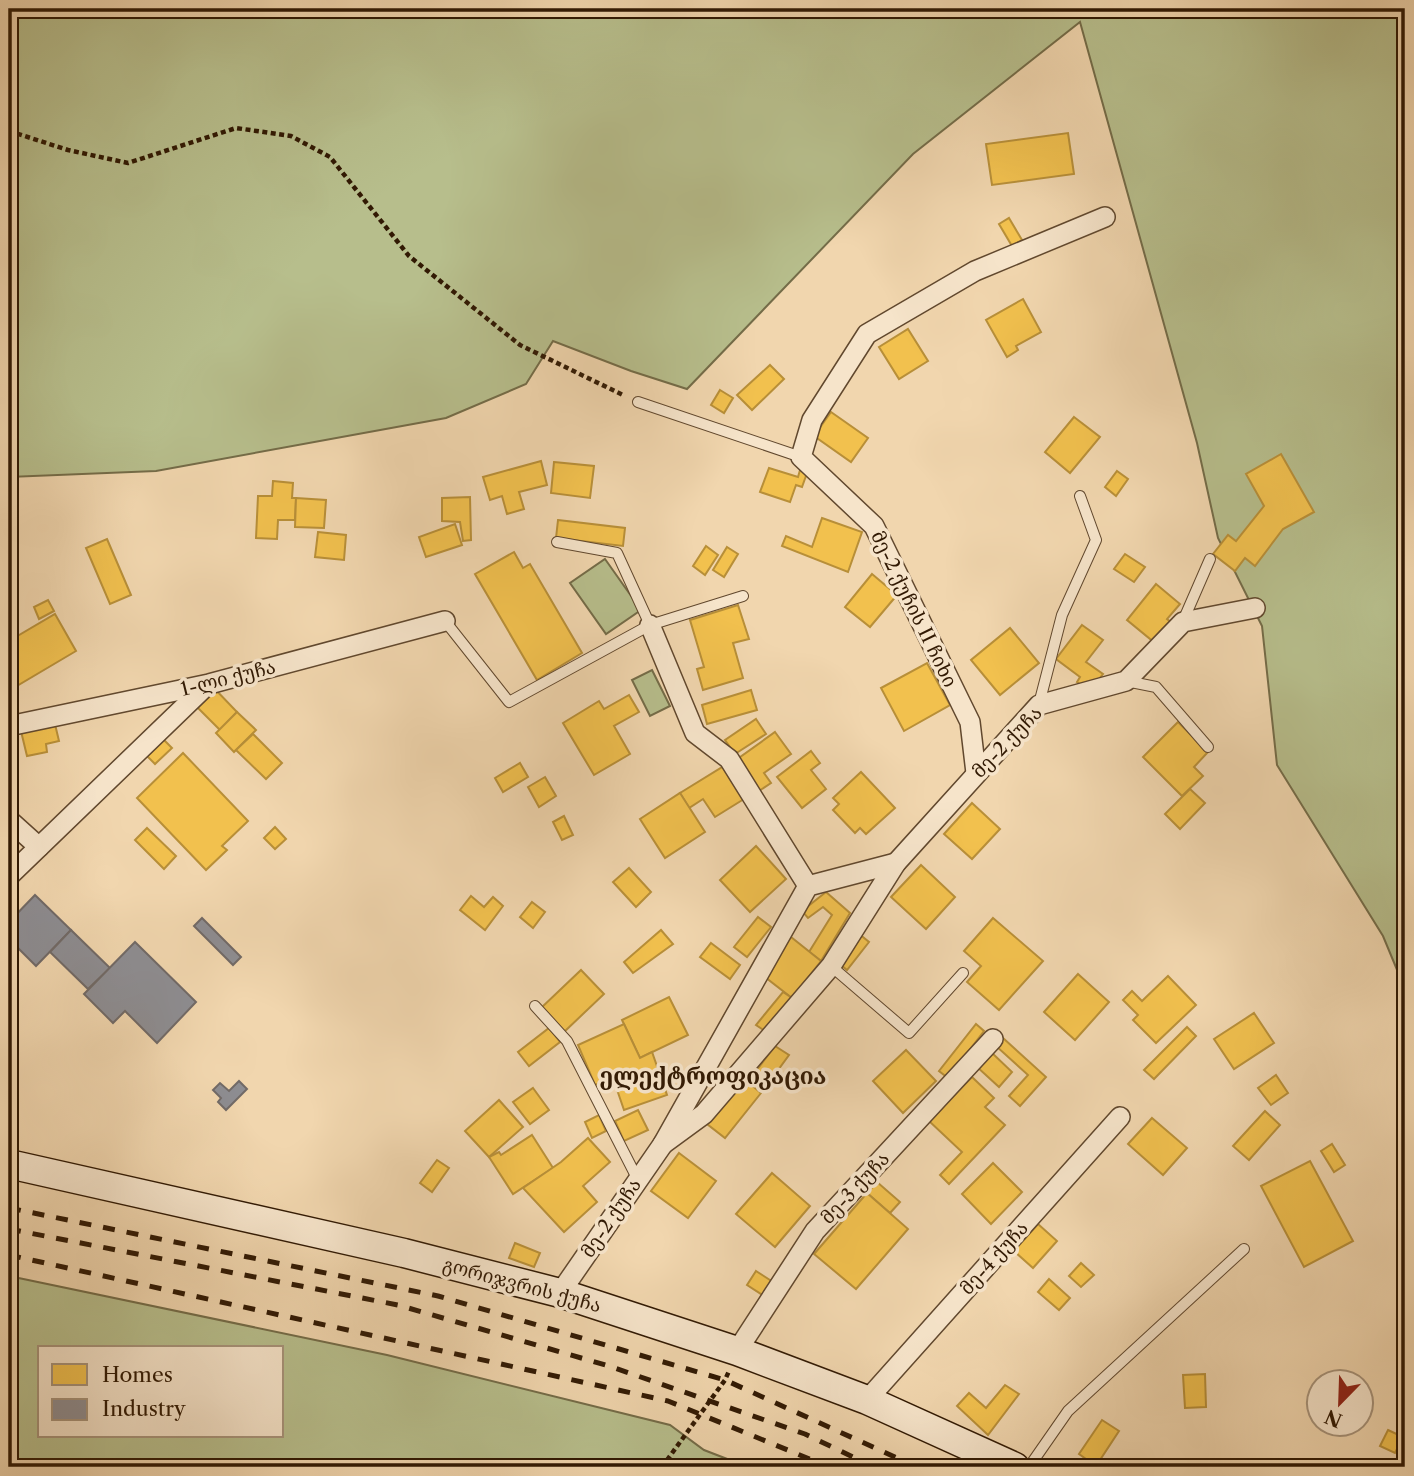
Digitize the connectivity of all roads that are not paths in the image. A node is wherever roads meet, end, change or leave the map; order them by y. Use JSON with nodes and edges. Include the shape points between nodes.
{"nodes":[{"id":1,"x":1105,"y":217,"type":"dead end"},
{"id":2,"x":638,"y":402,"type":"road end"},
{"id":3,"x":801,"y":457,"type":"junction"},
{"id":4,"x":1080,"y":496,"type":"dead end"},
{"id":5,"x":557,"y":542,"type":"dead end"},
{"id":6,"x":1210,"y":559,"type":"dead end"},
{"id":7,"x":744,"y":596,"type":"dead end"},
{"id":8,"x":1255,"y":608,"type":"dead end"},
{"id":9,"x":445,"y":621,"type":"joint"},
{"id":10,"x":1183,"y":622,"type":"junction"},
{"id":11,"x":650,"y":625,"type":"junction"},
{"id":12,"x":1126,"y":681,"type":"junction"},
{"id":13,"x":209,"y":684,"type":"junction"},
{"id":14,"x":1039,"y":705,"type":"junction"},
{"id":15,"x":9,"y":726,"type":"edge"},
{"id":16,"x":1208,"y":747,"type":"dead end"},
{"id":17,"x":976,"y":774,"type":"junction"},
{"id":18,"x":9,"y":820,"type":"edge"},
{"id":19,"x":39,"y":847,"type":"junction"},
{"id":20,"x":896,"y":863,"type":"junction"},
{"id":21,"x":9,"y":876,"type":"edge"},
{"id":22,"x":808,"y":886,"type":"junction"},
{"id":23,"x":831,"y":966,"type":"junction"},
{"id":24,"x":963,"y":973,"type":"dead end"},
{"id":25,"x":535,"y":1006,"type":"dead end"},
{"id":26,"x":993,"y":1039,"type":"dead end"},
{"id":27,"x":1120,"y":1117,"type":"dead end"},
{"id":28,"x":663,"y":1144,"type":"junction"},
{"id":29,"x":9,"y":1164,"type":"edge"},
{"id":30,"x":637,"y":1178,"type":"junction"},
{"id":31,"x":1244,"y":1249,"type":"dead end"},
{"id":32,"x":560,"y":1293,"type":"junction"},
{"id":33,"x":737,"y":1351,"type":"junction"},
{"id":34,"x":867,"y":1400,"type":"junction"},
{"id":35,"x":1015,"y":1467,"type":"edge"},
{"id":36,"x":1029,"y":1467,"type":"edge"}],
"edges":[{"from":1,"to":3,"type":"street","via":[[975,271],[867,334],[812,420]]},
{"from":2,"to":3,"type":"lane"},
{"from":3,"to":17,"type":"street","name":"მე-2 ქუჩის II ჩიხი","via":[[874,526],[970,722]]},
{"from":4,"to":14,"type":"lane","via":[[1096,540],[1062,615]]},
{"from":5,"to":11,"type":"lane","via":[[617,553]]},
{"from":6,"to":10,"type":"lane"},
{"from":7,"to":11,"type":"lane"},
{"from":8,"to":10,"type":"street"},
{"from":9,"to":11,"type":"lane","via":[[509,702]]},
{"from":9,"to":13,"type":"street","name":"1-ლი ქუჩა"},
{"from":10,"to":12,"type":"street"},
{"from":11,"to":22,"type":"street","via":[[695,733],[729,759]]},
{"from":12,"to":14,"type":"street","name":"მე-2 ქუჩა"},
{"from":12,"to":16,"type":"lane","via":[[1156,687]]},
{"from":13,"to":15,"type":"street","name":"1-ლი ქუჩა"},
{"from":13,"to":19,"type":"street"},
{"from":14,"to":17,"type":"street","name":"მე-2 ქუჩა"},
{"from":17,"to":20,"type":"street","name":"მე-2 ქუჩა"},
{"from":18,"to":19,"type":"street"},
{"from":19,"to":21,"type":"street"},
{"from":20,"to":22,"type":"street"},
{"from":20,"to":23,"type":"street","name":"მე-2 ქუჩა"},
{"from":22,"to":28,"type":"street","name":"მე-2 ქუჩა"},
{"from":23,"to":24,"type":"lane","via":[[909,1033]]},
{"from":23,"to":28,"type":"street","name":"მე-2 ქუჩა","via":[[704,1114]]},
{"from":25,"to":30,"type":"lane","via":[[567,1041]]},
{"from":26,"to":33,"type":"street","name":"მე-3 ქუჩა","via":[[815,1231]]},
{"from":27,"to":34,"type":"street","name":"მე-4 ქუჩა"},
{"from":28,"to":30,"type":"street","name":"მე-2 ქუჩა"},
{"from":29,"to":32,"type":"main road","name":"გორიჯვრის ქუჩა"},
{"from":30,"to":32,"type":"street","name":"მე-2 ქუჩა"},
{"from":31,"to":36,"type":"lane","via":[[1068,1411]]},
{"from":32,"to":33,"type":"main road","name":"გორიჯვრის ქუჩა"},
{"from":33,"to":34,"type":"main road","name":"გორიჯვრის ქუჩა"},
{"from":34,"to":35,"type":"main road","name":"გორიჯვრის ქუჩა"}]}
